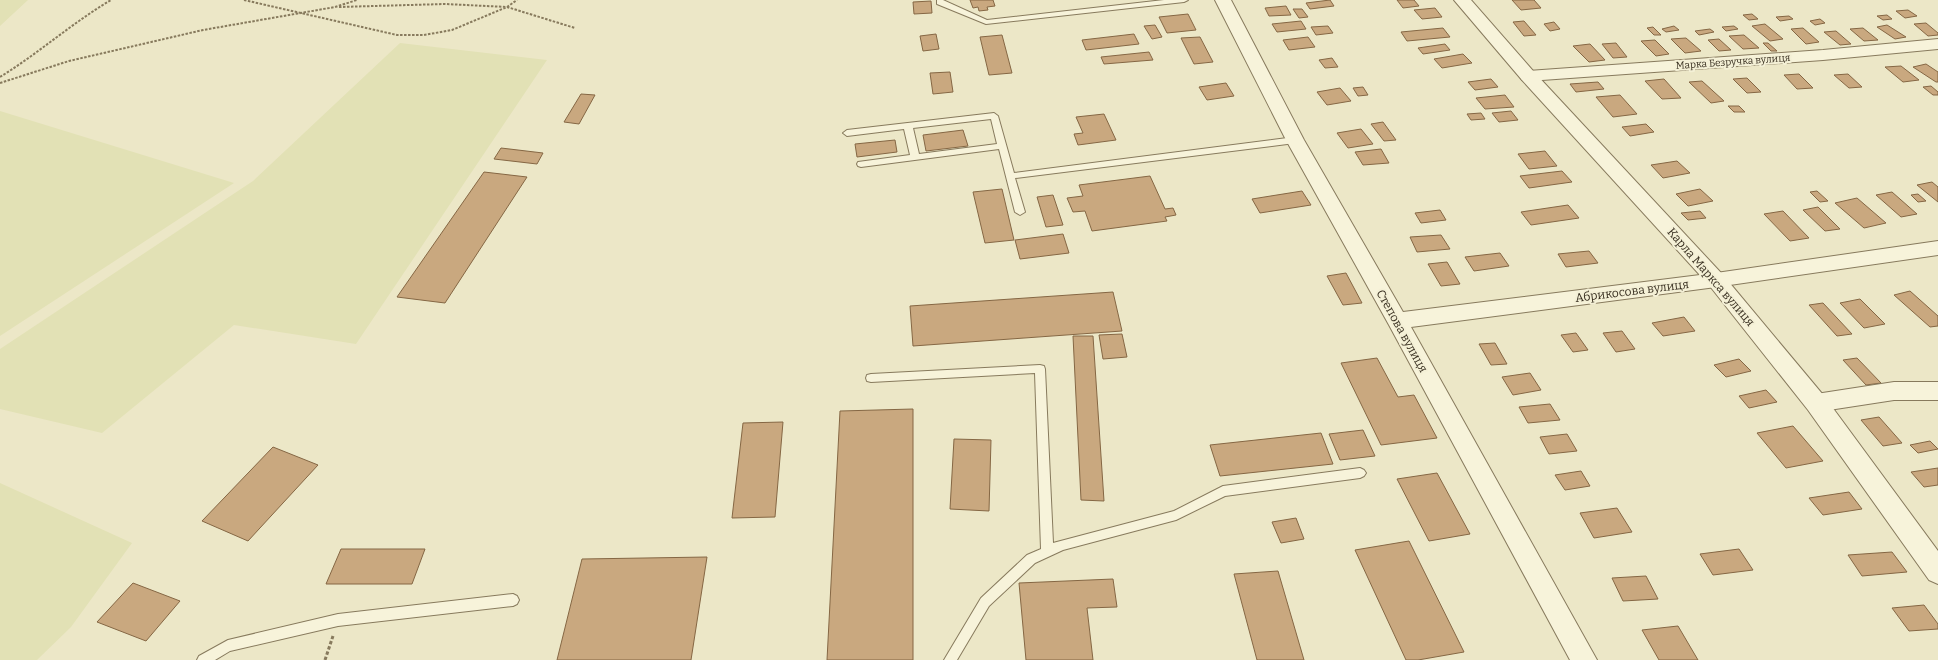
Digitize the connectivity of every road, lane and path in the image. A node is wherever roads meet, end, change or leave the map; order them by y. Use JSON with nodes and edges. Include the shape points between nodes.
{"nodes":[{"id":1,"x":111,"y":0,"type":"edge"},
{"id":2,"x":244,"y":0,"type":"edge"},
{"id":3,"x":357,"y":0,"type":"edge"},
{"id":4,"x":517,"y":0,"type":"edge"},
{"id":5,"x":1184,"y":0,"type":"edge"},
{"id":6,"x":1223,"y":0,"type":"edge"},
{"id":7,"x":1462,"y":0,"type":"edge"},
{"id":8,"x":940,"y":2,"type":"dead end"},
{"id":9,"x":334,"y":7,"type":"junction"},
{"id":10,"x":507,"y":7,"type":"junction"},
{"id":11,"x":298,"y":14,"type":"junction"},
{"id":12,"x":575,"y":28,"type":"dead end"},
{"id":13,"x":1938,"y":44,"type":"edge"},
{"id":14,"x":1528,"y":76,"type":"junction"},
{"id":15,"x":0,"y":77,"type":"edge"},
{"id":16,"x":0,"y":83,"type":"edge"},
{"id":17,"x":908,"y":126,"type":"junction"},
{"id":18,"x":847,"y":133,"type":"dead end"},
{"id":19,"x":1295,"y":140,"type":"junction"},
{"id":20,"x":1002,"y":146,"type":"junction"},
{"id":21,"x":915,"y":157,"type":"junction"},
{"id":22,"x":861,"y":164,"type":"dead end"},
{"id":23,"x":1010,"y":176,"type":"junction"},
{"id":24,"x":1020,"y":212,"type":"dead end"},
{"id":25,"x":1938,"y":248,"type":"edge"},
{"id":26,"x":1716,"y":280,"type":"junction"},
{"id":27,"x":1397,"y":321,"type":"junction"},
{"id":28,"x":871,"y":378,"type":"dead end"},
{"id":29,"x":1938,"y":391,"type":"edge"},
{"id":30,"x":1816,"y":403,"type":"junction"},
{"id":31,"x":1360,"y":473,"type":"dead end"},
{"id":32,"x":1047,"y":552,"type":"junction"},
{"id":33,"x":1938,"y":572,"type":"edge"},
{"id":34,"x":513,"y":600,"type":"dead end"},
{"id":35,"x":338,"y":620,"type":"junction"},
{"id":36,"x":203,"y":660,"type":"edge"},
{"id":37,"x":325,"y":660,"type":"edge"},
{"id":38,"x":950,"y":660,"type":"edge"},
{"id":39,"x":1584,"y":660,"type":"edge"}],
"edges":[{"from":1,"to":15,"type":"path"},
{"from":2,"to":11,"type":"path"},
{"from":3,"to":9,"type":"path"},
{"from":4,"to":10,"type":"path"},
{"from":5,"to":8,"type":"lane","via":[[986,22]]},
{"from":6,"to":19,"type":"street","name":"Степова вулиця"},
{"from":7,"to":14,"type":"street","name":"Карла Маркса вулиця"},
{"from":9,"to":10,"type":"path","via":[[445,4]]},
{"from":9,"to":11,"type":"path"},
{"from":10,"to":11,"type":"path","via":[[452,30],[424,35],[397,35]]},
{"from":10,"to":12,"type":"path"},
{"from":11,"to":16,"type":"path","via":[[203,30],[69,61]]},
{"from":13,"to":14,"type":"street","name":"Марка Безручка вулиця","via":[[1823,55]]},
{"from":14,"to":26,"type":"street","name":"Карла Маркса вулиця"},
{"from":17,"to":18,"type":"lane"},
{"from":17,"to":20,"type":"lane","via":[[994,116]]},
{"from":17,"to":21,"type":"lane"},
{"from":19,"to":23,"type":"lane"},
{"from":19,"to":27,"type":"street","name":"Степова вулиця"},
{"from":20,"to":21,"type":"lane"},
{"from":20,"to":23,"type":"lane"},
{"from":21,"to":22,"type":"lane"},
{"from":23,"to":24,"type":"lane"},
{"from":25,"to":26,"type":"street","name":"Абрикосова вулиця"},
{"from":26,"to":27,"type":"street","name":"Абрикосова вулиця"},
{"from":26,"to":30,"type":"street","name":"Карла Маркса вулиця"},
{"from":27,"to":39,"type":"street","name":"Степова вулиця"},
{"from":28,"to":32,"type":"lane","via":[[1040,369]]},
{"from":29,"to":30,"type":"street","via":[[1894,391]]},
{"from":30,"to":33,"type":"street","name":"Карла Маркса вулиця"},
{"from":31,"to":32,"type":"lane","via":[[1223,491],[1176,515],[1061,545]]},
{"from":32,"to":38,"type":"lane","via":[[1031,559],[986,602]]},
{"from":34,"to":35,"type":"lane"},
{"from":35,"to":36,"type":"lane","via":[[228,646]]},
{"from":35,"to":37,"type":"path"}]}
